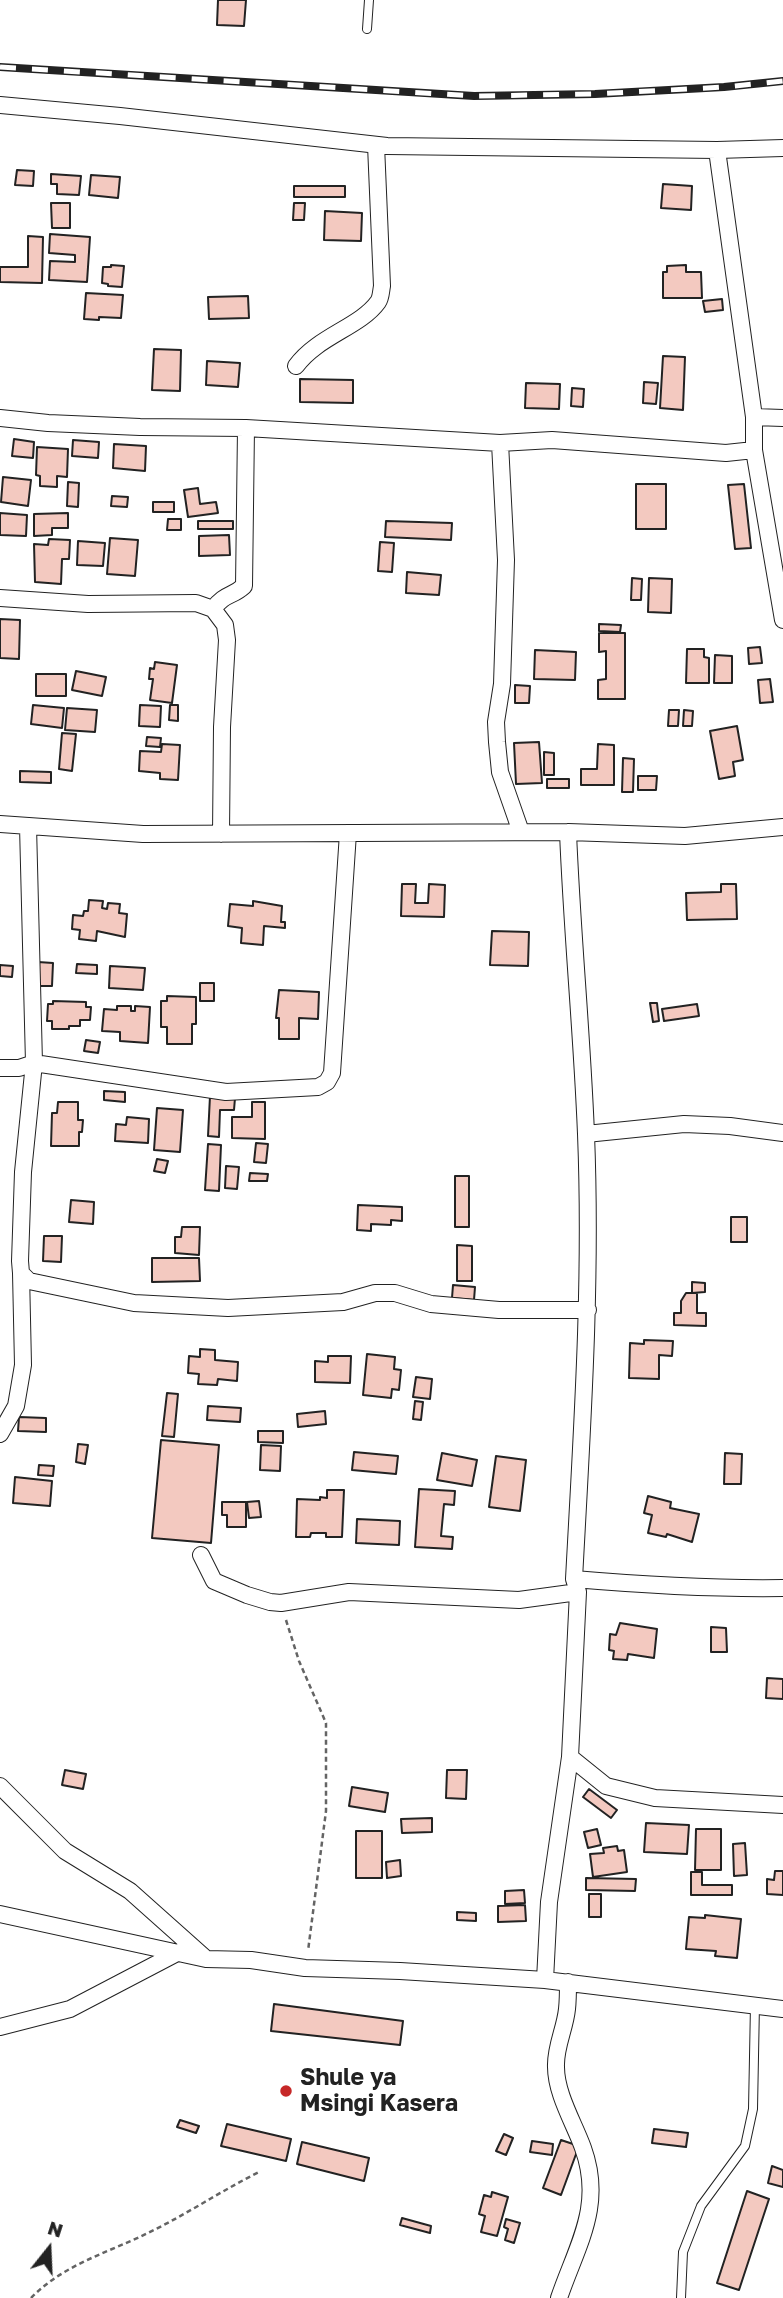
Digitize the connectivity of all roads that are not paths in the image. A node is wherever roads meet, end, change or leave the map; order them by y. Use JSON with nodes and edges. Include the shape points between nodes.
{"nodes":[{"id":1,"x":369,"y":0,"type":"edge"},
{"id":2,"x":367,"y":29,"type":"dead end"},
{"id":3,"x":0,"y":105,"type":"edge"},
{"id":4,"x":376,"y":145,"type":"junction"},
{"id":5,"x":783,"y":148,"type":"edge"},
{"id":6,"x":717,"y":150,"type":"junction"},
{"id":7,"x":296,"y":366,"type":"dead end"},
{"id":8,"x":754,"y":417,"type":"junction"},
{"id":9,"x":0,"y":418,"type":"edge"},
{"id":10,"x":783,"y":418,"type":"edge"},
{"id":11,"x":246,"y":428,"type":"junction"},
{"id":12,"x":500,"y":443,"type":"junction"},
{"id":13,"x":754,"y":450,"type":"junction"},
{"id":14,"x":0,"y":598,"type":"edge"},
{"id":15,"x":213,"y":609,"type":"junction"},
{"id":16,"x":783,"y":620,"type":"edge"},
{"id":17,"x":0,"y":824,"type":"edge"},
{"id":18,"x":28,"y":826,"type":"junction"},
{"id":19,"x":783,"y":827,"type":"edge"},
{"id":20,"x":521,"y":832,"type":"junction"},
{"id":21,"x":568,"y":832,"type":"junction"},
{"id":22,"x":348,"y":833,"type":"junction"},
{"id":23,"x":221,"y":834,"type":"junction"},
{"id":24,"x":34,"y":1063,"type":"junction"},
{"id":25,"x":0,"y":1069,"type":"edge"},
{"id":26,"x":783,"y":1133,"type":"edge"},
{"id":27,"x":586,"y":1134,"type":"junction"},
{"id":28,"x":21,"y":1273,"type":"junction"},
{"id":29,"x":588,"y":1310,"type":"junction"},
{"id":30,"x":0,"y":1434,"type":"edge"},
{"id":31,"x":201,"y":1556,"type":"dead end"},
{"id":32,"x":576,"y":1585,"type":"junction"},
{"id":33,"x":783,"y":1588,"type":"edge"},
{"id":34,"x":570,"y":1757,"type":"junction"},
{"id":35,"x":0,"y":1786,"type":"edge"},
{"id":36,"x":783,"y":1805,"type":"edge"},
{"id":37,"x":0,"y":1914,"type":"edge"},
{"id":38,"x":179,"y":1952,"type":"junction"},
{"id":39,"x":206,"y":1959,"type":"junction"},
{"id":40,"x":545,"y":1980,"type":"junction"},
{"id":41,"x":568,"y":1982,"type":"junction"},
{"id":42,"x":755,"y":2004,"type":"junction"},
{"id":43,"x":783,"y":2008,"type":"edge"},
{"id":44,"x":0,"y":2027,"type":"edge"},
{"id":45,"x":559,"y":2298,"type":"edge"},
{"id":46,"x":681,"y":2298,"type":"edge"}],
"edges":[{"from":1,"to":2,"type":"lane"},
{"from":3,"to":4,"type":"street"},
{"from":4,"to":6,"type":"street"},
{"from":4,"to":7,"type":"street","via":[[379,301],[324,339]]},
{"from":5,"to":6,"type":"street"},
{"from":6,"to":8,"type":"street"},
{"from":8,"to":10,"type":"street"},
{"from":8,"to":13,"type":"street"},
{"from":9,"to":11,"type":"street"},
{"from":11,"to":12,"type":"street"},
{"from":11,"to":15,"type":"street","via":[[244,586],[227,594]]},
{"from":12,"to":13,"type":"street","via":[[552,440],[726,453]]},
{"from":12,"to":20,"type":"street","via":[[506,560],[497,742],[500,772]]},
{"from":13,"to":16,"type":"street"},
{"from":14,"to":15,"type":"street","via":[[88,604],[196,603]]},
{"from":15,"to":23,"type":"street","via":[[225,625],[228,640]]},
{"from":17,"to":18,"type":"street"},
{"from":18,"to":23,"type":"street"},
{"from":18,"to":24,"type":"street"},
{"from":19,"to":21,"type":"street","via":[[685,836]]},
{"from":20,"to":21,"type":"street"},
{"from":20,"to":22,"type":"street"},
{"from":21,"to":27,"type":"street"},
{"from":22,"to":23,"type":"street"},
{"from":22,"to":24,"type":"street","via":[[332,1073],[327,1082],[318,1087],[226,1092]]},
{"from":24,"to":25,"type":"street"},
{"from":24,"to":28,"type":"street","via":[[23,1172]]},
{"from":26,"to":27,"type":"street","via":[[684,1124]]},
{"from":27,"to":29,"type":"street"},
{"from":28,"to":29,"type":"street","via":[[29,1281],[51,1287],[148,1303],[228,1308],[343,1302],[375,1293],[396,1293],[431,1304]]},
{"from":28,"to":30,"type":"street","via":[[23,1365],[16,1406]]},
{"from":29,"to":32,"type":"street"},
{"from":31,"to":32,"type":"street","via":[[214,1581],[281,1603],[349,1592],[519,1600]]},
{"from":32,"to":33,"type":"street"},
{"from":32,"to":34,"type":"street"},
{"from":34,"to":36,"type":"street","via":[[606,1786],[655,1798]]},
{"from":34,"to":40,"type":"street","via":[[549,1902]]},
{"from":35,"to":39,"type":"street","via":[[65,1850],[130,1891]]},
{"from":37,"to":38,"type":"street"},
{"from":38,"to":39,"type":"street"},
{"from":38,"to":44,"type":"street","via":[[70,2009]]},
{"from":39,"to":40,"type":"street"},
{"from":40,"to":41,"type":"street"},
{"from":41,"to":42,"type":"street"},
{"from":41,"to":45,"type":"street","via":[[555,2068],[585,2152],[592,2199]]},
{"from":42,"to":43,"type":"street"},
{"from":42,"to":46,"type":"lane","via":[[753,2109],[745,2146],[701,2206],[683,2252]]}]}
